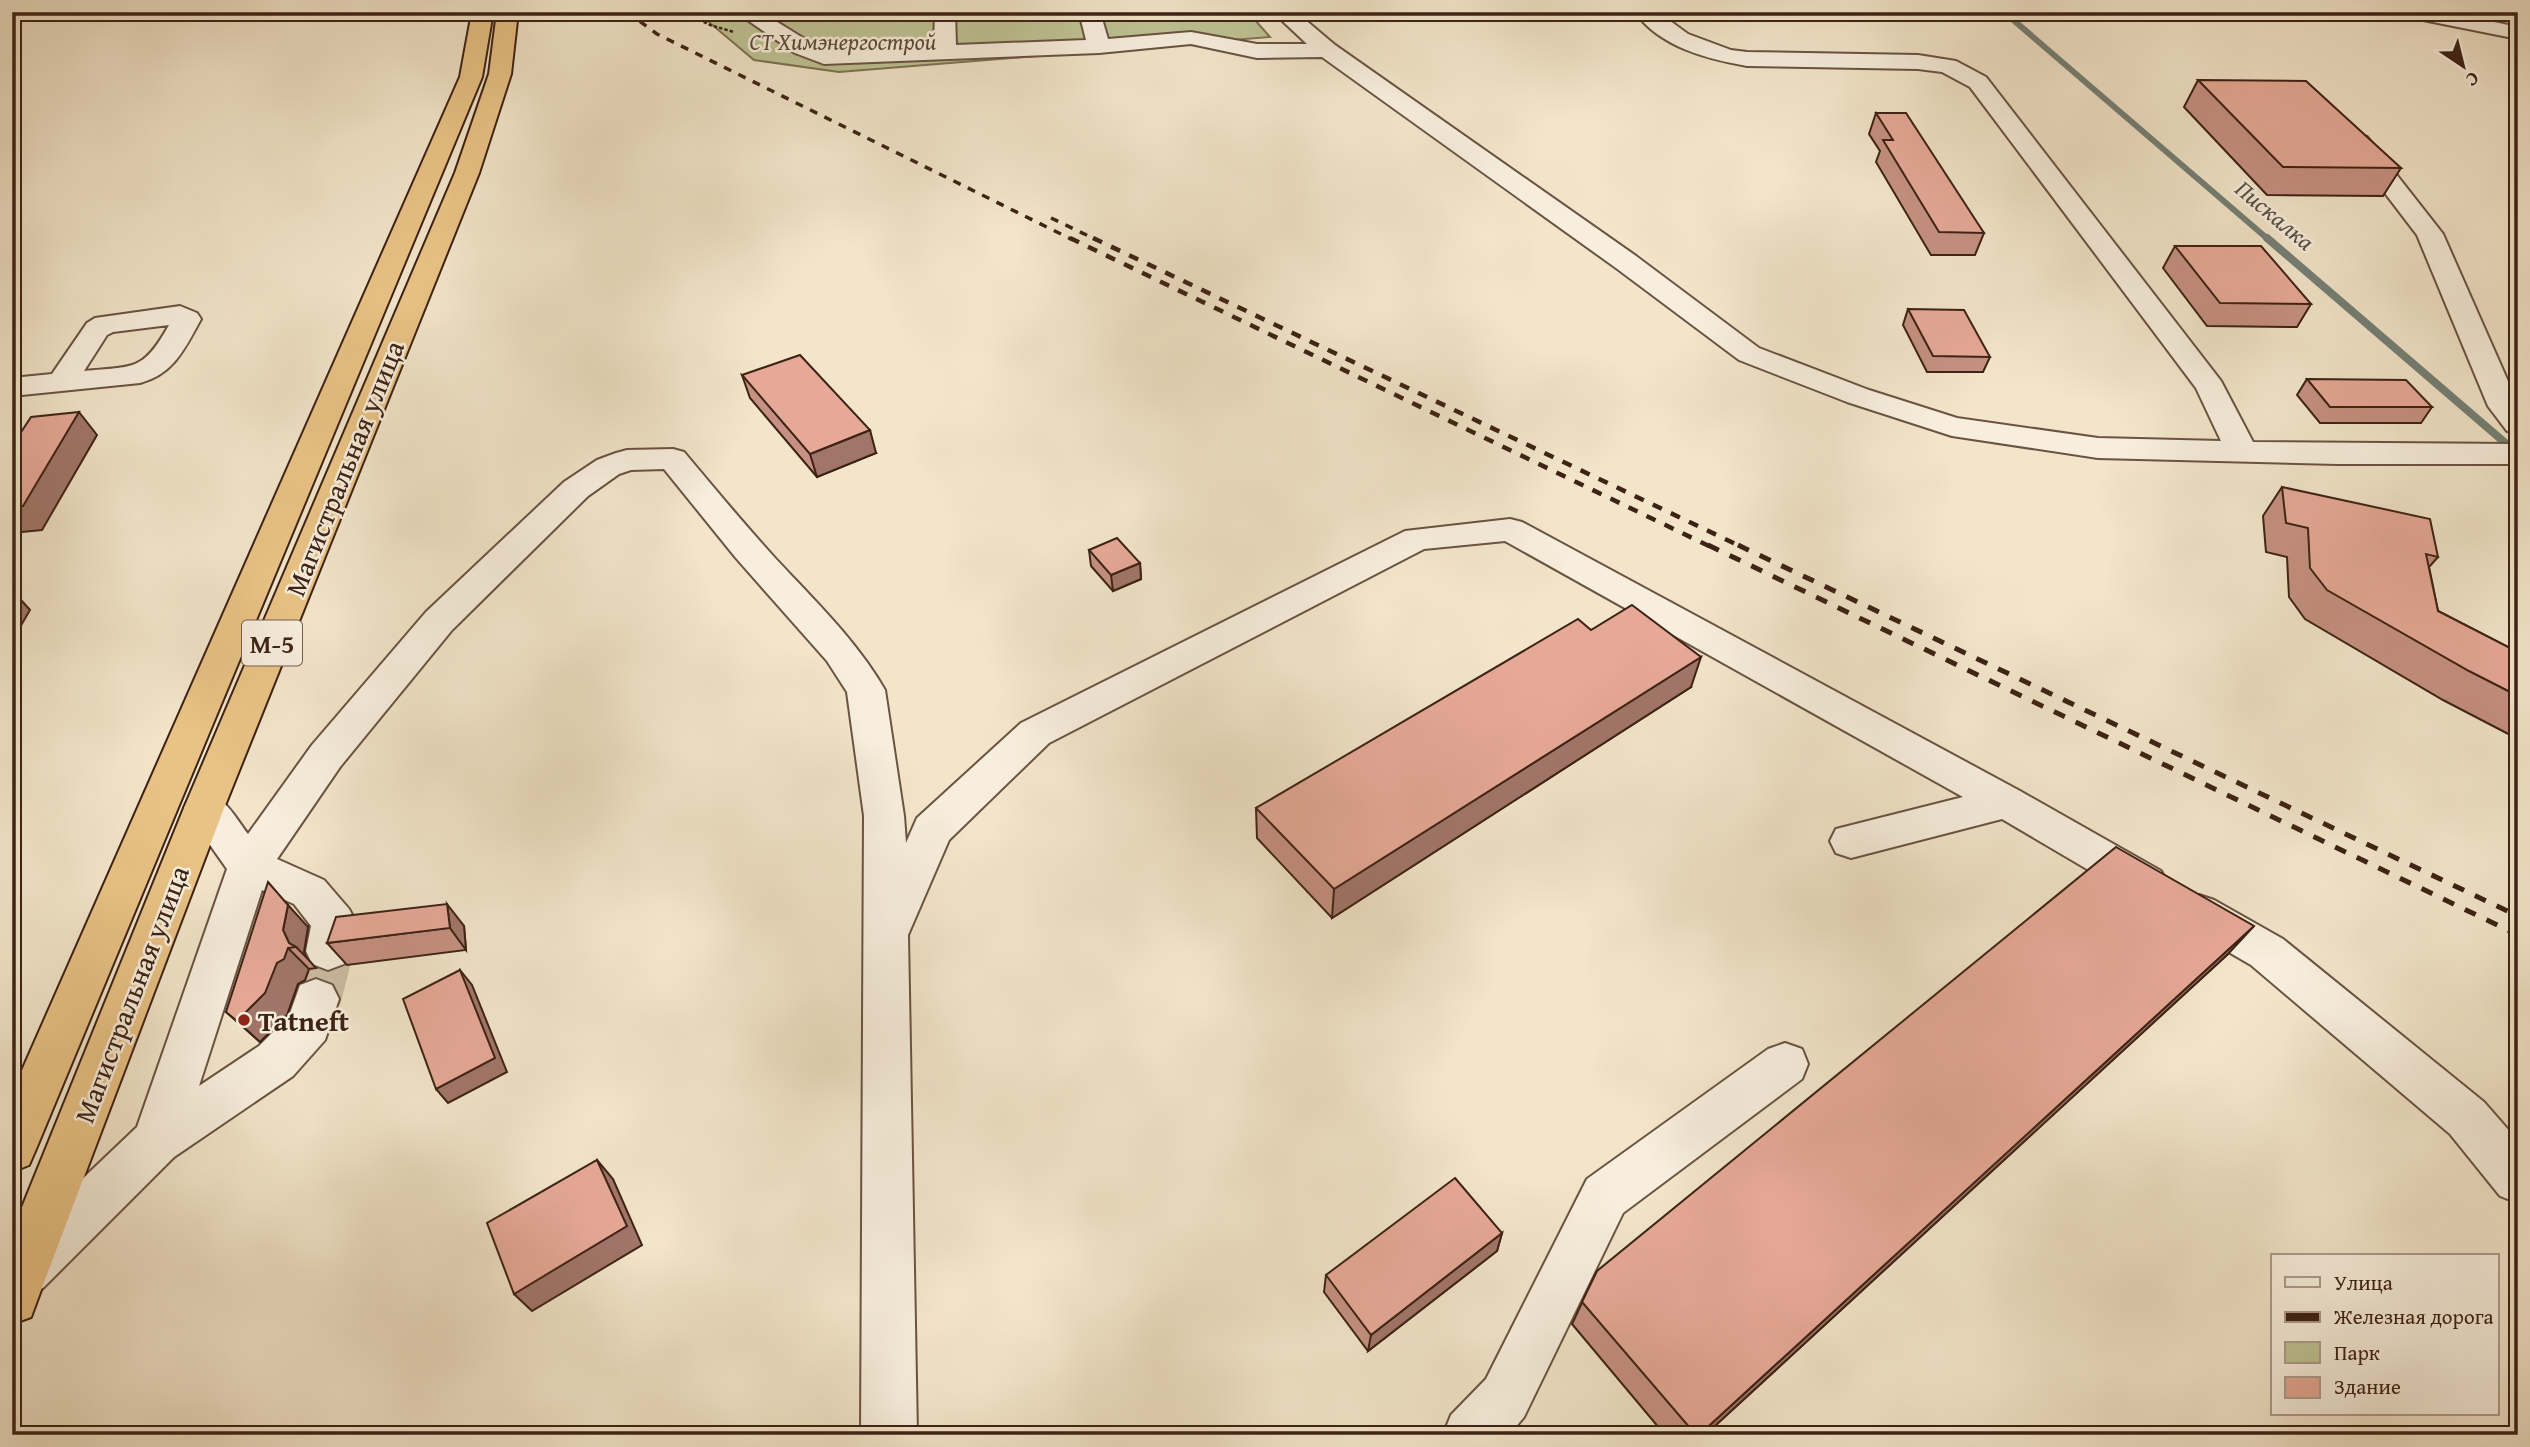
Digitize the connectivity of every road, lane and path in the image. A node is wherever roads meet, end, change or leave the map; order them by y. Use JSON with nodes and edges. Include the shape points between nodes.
{"nodes":[{"id":1,"x":483,"y":12,"type":"edge"},
{"id":2,"x":508,"y":12,"type":"edge"},
{"id":3,"x":746,"y":12,"type":"edge"},
{"id":4,"x":945,"y":12,"type":"edge"},
{"id":5,"x":1089,"y":12,"type":"edge"},
{"id":6,"x":1283,"y":12,"type":"edge"},
{"id":7,"x":1645,"y":12,"type":"edge"},
{"id":8,"x":2413,"y":12,"type":"edge"},
{"id":9,"x":2518,"y":33,"type":"edge"},
{"id":10,"x":1099,"y":46,"type":"junction"},
{"id":11,"x":1327,"y":50,"type":"junction"},
{"id":12,"x":945,"y":52,"type":"junction"},
{"id":13,"x":2342,"y":124,"type":"edge"},
{"id":14,"x":61,"y":383,"type":"dead end"},
{"id":15,"x":12,"y":387,"type":"edge"},
{"id":16,"x":2518,"y":424,"type":"edge"},
{"id":17,"x":2242,"y":452,"type":"junction"},
{"id":18,"x":2518,"y":454,"type":"edge"},
{"id":19,"x":2006,"y":802,"type":"junction"},
{"id":20,"x":204,"y":808,"type":"junction"},
{"id":21,"x":1851,"y":841,"type":"dead end"},
{"id":22,"x":249,"y":866,"type":"junction"},
{"id":23,"x":887,"y":936,"type":"junction"},
{"id":24,"x":328,"y":951,"type":"tunnel mouth"},
{"id":25,"x":316,"y":999,"type":"tunnel mouth"},
{"id":26,"x":1785,"y":1064,"type":"dead end"},
{"id":27,"x":157,"y":1142,"type":"junction"},
{"id":28,"x":12,"y":1150,"type":"edge"},
{"id":29,"x":2518,"y":1179,"type":"edge"},
{"id":30,"x":18,"y":1285,"type":"edge"},
{"id":31,"x":889,"y":1435,"type":"edge"},
{"id":32,"x":1471,"y":1435,"type":"edge"}],
"edges":[{"from":1,"to":28,"type":"highway","name":"Магистральная улица","number":"М-5","via":[[471,77]]},
{"from":2,"to":20,"type":"highway","name":"Магистральная улица","number":"М-5","via":[[500,74],[467,173]]},
{"from":3,"to":12,"type":"street","via":[[824,57]]},
{"from":4,"to":12,"type":"street"},
{"from":5,"to":10,"type":"street"},
{"from":6,"to":11,"type":"street"},
{"from":7,"to":17,"type":"street","via":[[1682,41],[1723,56],[1918,62],[1968,74],[2210,387]]},
{"from":8,"to":9,"type":"street"},
{"from":10,"to":11,"type":"street","via":[[1191,38],[1257,51]]},
{"from":10,"to":12,"type":"street"},
{"from":11,"to":17,"type":"street","via":[[1749,354],[1952,426],[2098,448]]},
{"from":13,"to":16,"type":"street","via":[[2430,234],[2503,406]]},
{"from":14,"to":15,"type":"street"},
{"from":17,"to":18,"type":"street"},
{"from":19,"to":21,"type":"street"},
{"from":19,"to":23,"type":"street","via":[[1510,530],[1417,539],[1035,733],[932,830]]},
{"from":19,"to":29,"type":"street","via":[[2267,952],[2467,1118]]},
{"from":20,"to":22,"type":"street"},
{"from":20,"to":30,"type":"highway","name":"Магистральная улица","number":"М-5"},
{"from":22,"to":23,"type":"street","via":[[326,756],[439,621],[576,489],[627,460],[673,460],[840,652],[866,690],[884,816]]},
{"from":22,"to":24,"type":"street","via":[[309,892],[334,922]]},
{"from":22,"to":27,"type":"street"},
{"from":23,"to":31,"type":"street"},
{"from":25,"to":27,"type":"street","via":[[309,1026],[276,1061]]},
{"from":26,"to":32,"type":"street","via":[[1605,1196],[1505,1398]]},
{"from":27,"to":30,"type":"street"}]}
